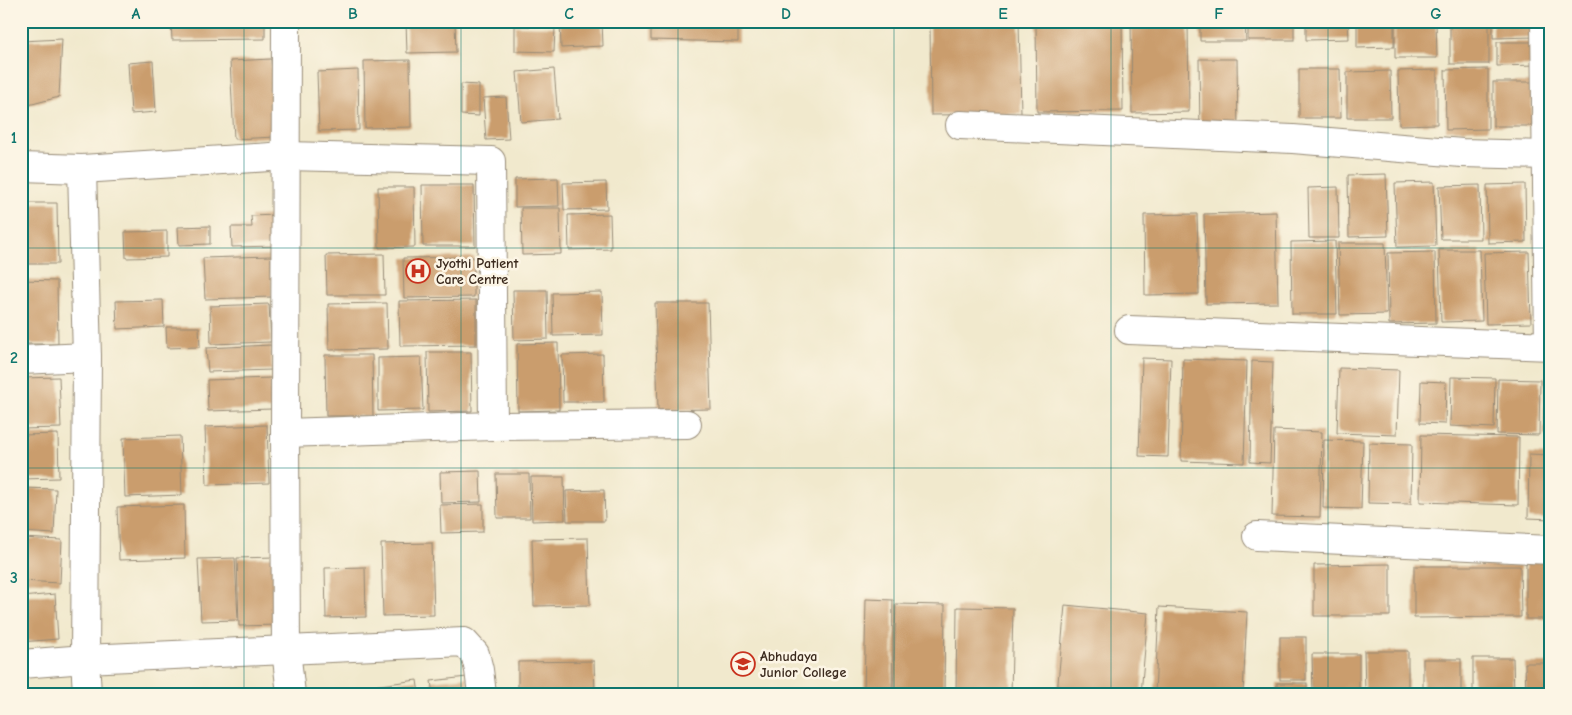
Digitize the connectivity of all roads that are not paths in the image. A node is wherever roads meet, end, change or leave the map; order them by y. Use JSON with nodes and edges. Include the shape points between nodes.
{"nodes":[{"id":1,"x":286,"y":21,"type":"edge"},
{"id":2,"x":1546,"y":21,"type":"edge"},
{"id":3,"x":960,"y":125,"type":"dead end"},
{"id":4,"x":1547,"y":155,"type":"junction"},
{"id":5,"x":286,"y":156,"type":"junction"},
{"id":6,"x":21,"y":167,"type":"edge"},
{"id":7,"x":82,"y":169,"type":"junction"},
{"id":8,"x":1129,"y":330,"type":"dead end"},
{"id":9,"x":1550,"y":346,"type":"edge"},
{"id":10,"x":87,"y":357,"type":"junction"},
{"id":11,"x":21,"y":360,"type":"edge"},
{"id":12,"x":687,"y":424,"type":"dead end"},
{"id":13,"x":493,"y":426,"type":"junction"},
{"id":14,"x":285,"y":433,"type":"junction"},
{"id":15,"x":1258,"y":536,"type":"dead end"},
{"id":16,"x":1551,"y":550,"type":"edge"},
{"id":17,"x":286,"y":650,"type":"junction"},
{"id":18,"x":85,"y":659,"type":"junction"},
{"id":19,"x":21,"y":664,"type":"edge"},
{"id":20,"x":87,"y":694,"type":"edge"},
{"id":21,"x":291,"y":694,"type":"edge"},
{"id":22,"x":482,"y":694,"type":"edge"}],
"edges":[{"from":1,"to":5,"type":"street"},
{"from":2,"to":4,"type":"street"},
{"from":3,"to":4,"type":"street","via":[[1293,139],[1462,153]]},
{"from":4,"to":9,"type":"street"},
{"from":5,"to":7,"type":"street"},
{"from":5,"to":13,"type":"street","via":[[491,161]]},
{"from":5,"to":14,"type":"street"},
{"from":6,"to":7,"type":"street"},
{"from":7,"to":10,"type":"street"},
{"from":8,"to":9,"type":"street"},
{"from":10,"to":11,"type":"street"},
{"from":10,"to":18,"type":"street"},
{"from":12,"to":13,"type":"street"},
{"from":13,"to":14,"type":"street"},
{"from":14,"to":17,"type":"street"},
{"from":15,"to":16,"type":"street"},
{"from":17,"to":18,"type":"street"},
{"from":17,"to":21,"type":"street"},
{"from":17,"to":22,"type":"street","via":[[464,642],[475,654]]},
{"from":18,"to":19,"type":"street"},
{"from":18,"to":20,"type":"street"}]}
